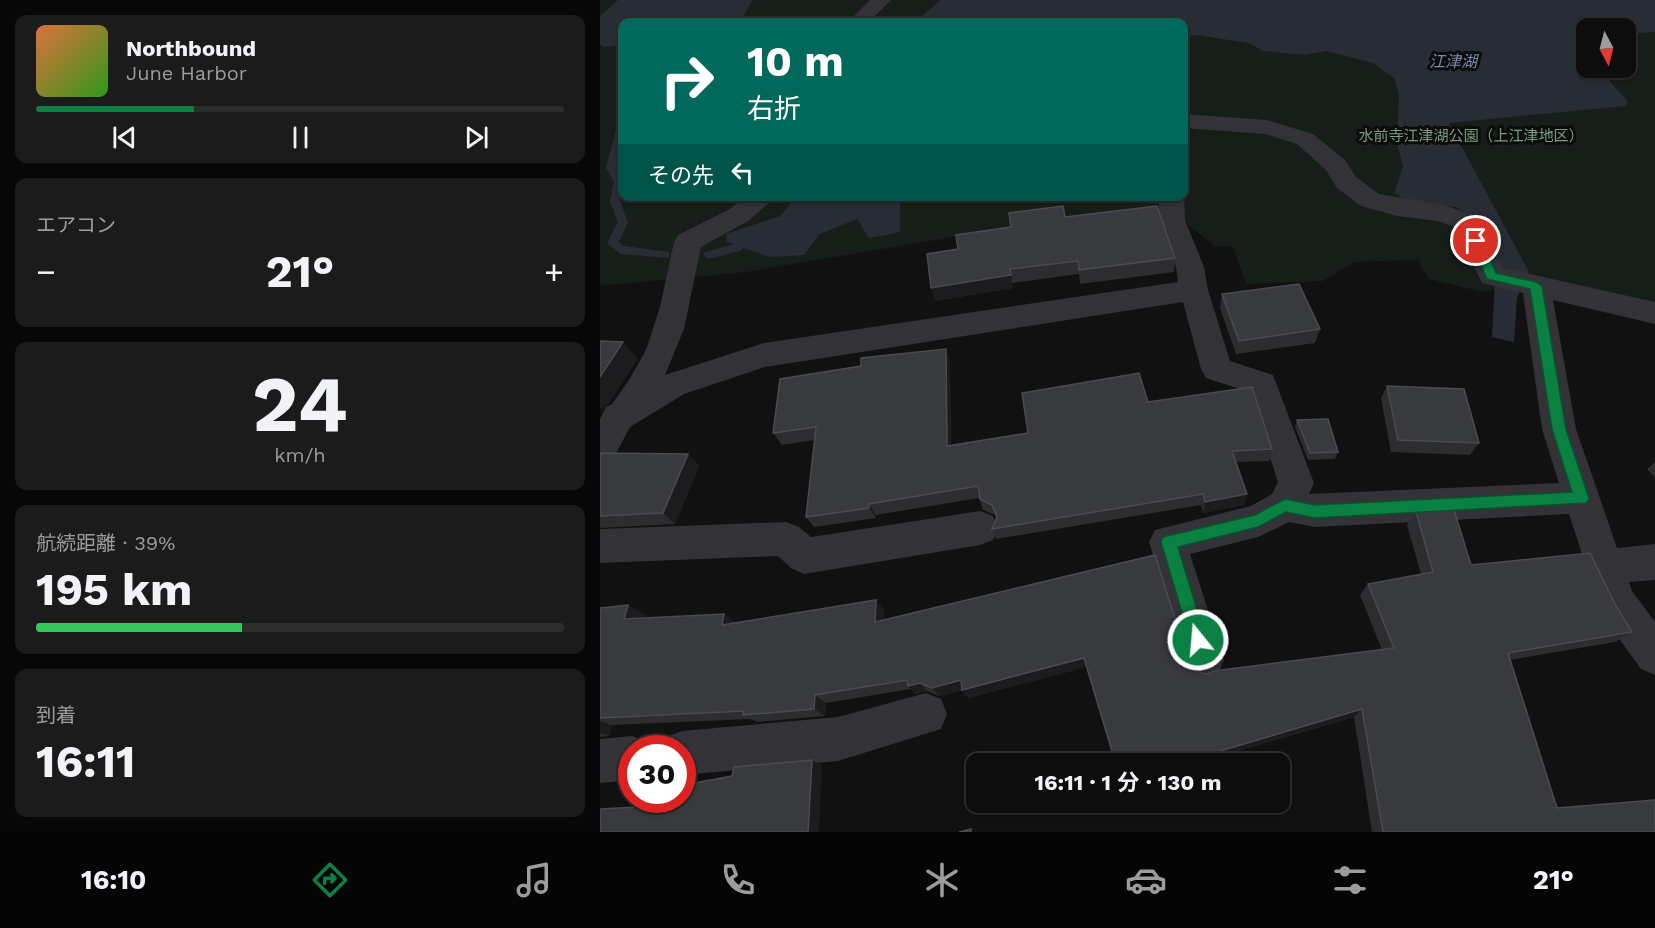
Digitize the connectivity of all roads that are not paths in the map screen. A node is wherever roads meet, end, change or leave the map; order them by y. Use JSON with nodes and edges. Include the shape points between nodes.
{"nodes":[{"id":1,"x":881,"y":0,"type":"edge"},
{"id":2,"x":863,"y":18,"type":"edge"},
{"id":3,"x":1188,"y":121,"type":"edge"},
{"id":4,"x":757,"y":201,"type":"edge"},
{"id":5,"x":1172,"y":201,"type":"edge"},
{"id":6,"x":1530,"y":285,"type":"junction"},
{"id":7,"x":1194,"y":290,"type":"junction"},
{"id":8,"x":1655,"y":313,"type":"edge"},
{"id":9,"x":605,"y":440,"type":"edge"},
{"id":10,"x":1582,"y":498,"type":"junction"},
{"id":11,"x":1285,"y":505,"type":"junction"},
{"id":12,"x":980,"y":528,"type":"dead end"},
{"id":13,"x":600,"y":546,"type":"edge"},
{"id":14,"x":1655,"y":562,"type":"edge"},
{"id":15,"x":1604,"y":567,"type":"junction"},
{"id":16,"x":1655,"y":655,"type":"edge"},
{"id":17,"x":1204,"y":660,"type":"dead end"},
{"id":18,"x":926,"y":714,"type":"dead end"},
{"id":19,"x":696,"y":752,"type":"edge"},
{"id":20,"x":618,"y":759,"type":"edge"},
{"id":21,"x":600,"y":761,"type":"edge"}],
"edges":[{"from":1,"to":2,"type":"street"},
{"from":3,"to":6,"type":"street","via":[[1267,127],[1305,139],[1336,165],[1346,182],[1371,200],[1443,213],[1463,221],[1492,276]]},
{"from":4,"to":9,"type":"street","via":[[688,242],[681,290],[654,367]]},
{"from":5,"to":7,"type":"street","via":[[1172,220],[1190,267]]},
{"from":6,"to":8,"type":"street"},
{"from":6,"to":10,"type":"street","via":[[1559,429]]},
{"from":7,"to":9,"type":"street","via":[[764,355],[673,385]]},
{"from":7,"to":11,"type":"street","via":[[1217,369],[1262,384],[1296,483]]},
{"from":10,"to":11,"type":"street","via":[[1315,511]]},
{"from":10,"to":15,"type":"street"},
{"from":11,"to":17,"type":"street","via":[[1258,521],[1168,542]]},
{"from":12,"to":13,"type":"street","via":[[804,556],[786,539]]},
{"from":14,"to":15,"type":"street"},
{"from":15,"to":16,"type":"street","via":[[1616,602]]},
{"from":18,"to":19,"type":"street","via":[[838,739]]},
{"from":20,"to":21,"type":"street"}]}
